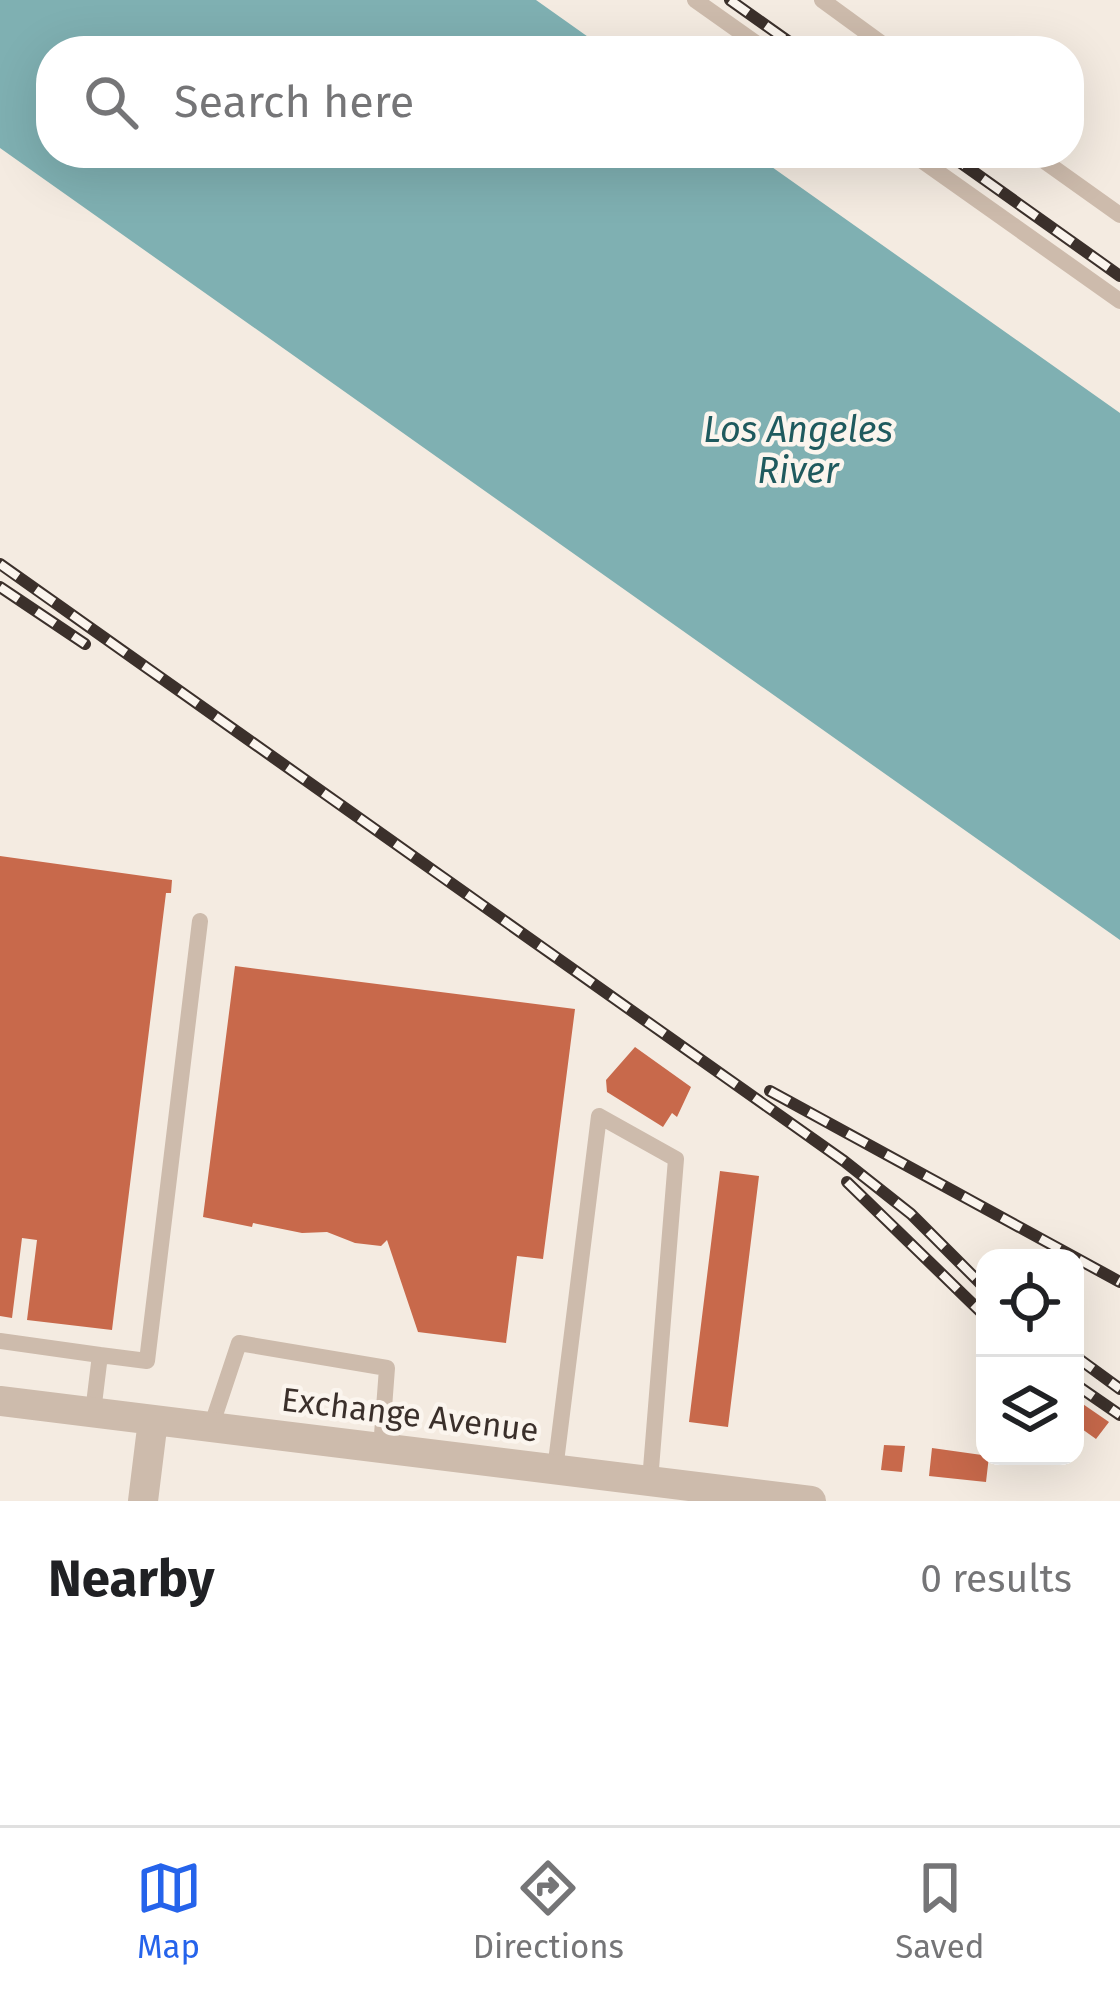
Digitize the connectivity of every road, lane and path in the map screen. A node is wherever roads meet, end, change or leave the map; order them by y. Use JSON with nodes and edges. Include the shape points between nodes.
{"nodes":[{"id":1,"x":695,"y":0,"type":"edge"},
{"id":2,"x":822,"y":0,"type":"edge"},
{"id":3,"x":746,"y":36,"type":"edge"},
{"id":4,"x":871,"y":36,"type":"edge"},
{"id":5,"x":932,"y":168,"type":"edge"},
{"id":6,"x":1054,"y":168,"type":"edge"},
{"id":7,"x":1120,"y":215,"type":"edge"},
{"id":8,"x":1120,"y":301,"type":"edge"},
{"id":9,"x":200,"y":921,"type":"dead end"},
{"id":10,"x":0,"y":1341,"type":"edge"},
{"id":11,"x":100,"y":1355,"type":"junction"},
{"id":12,"x":0,"y":1401,"type":"edge"},
{"id":13,"x":93,"y":1412,"type":"junction"},
{"id":14,"x":153,"y":1420,"type":"junction"},
{"id":15,"x":212,"y":1427,"type":"junction"},
{"id":16,"x":381,"y":1448,"type":"junction"},
{"id":17,"x":555,"y":1470,"type":"junction"},
{"id":18,"x":650,"y":1481,"type":"junction"},
{"id":19,"x":143,"y":1501,"type":"edge"},
{"id":20,"x":812,"y":1501,"type":"edge"}],
"edges":[{"from":1,"to":3,"type":"lane"},
{"from":2,"to":4,"type":"lane"},
{"from":5,"to":8,"type":"lane"},
{"from":6,"to":7,"type":"lane"},
{"from":9,"to":11,"type":"lane","via":[[147,1361]]},
{"from":10,"to":11,"type":"lane"},
{"from":11,"to":13,"type":"lane"},
{"from":12,"to":13,"type":"street","name":"Exchange Avenue"},
{"from":13,"to":14,"type":"street","name":"Exchange Avenue"},
{"from":14,"to":15,"type":"street","name":"Exchange Avenue"},
{"from":14,"to":19,"type":"street"},
{"from":15,"to":16,"type":"street","name":"Exchange Avenue"},
{"from":15,"to":16,"type":"lane","via":[[239,1343],[387,1368]]},
{"from":16,"to":17,"type":"street","name":"Exchange Avenue"},
{"from":17,"to":18,"type":"street","name":"Exchange Avenue"},
{"from":17,"to":18,"type":"lane","via":[[599,1116],[676,1159]]},
{"from":18,"to":20,"type":"street","name":"Exchange Avenue"}]}
